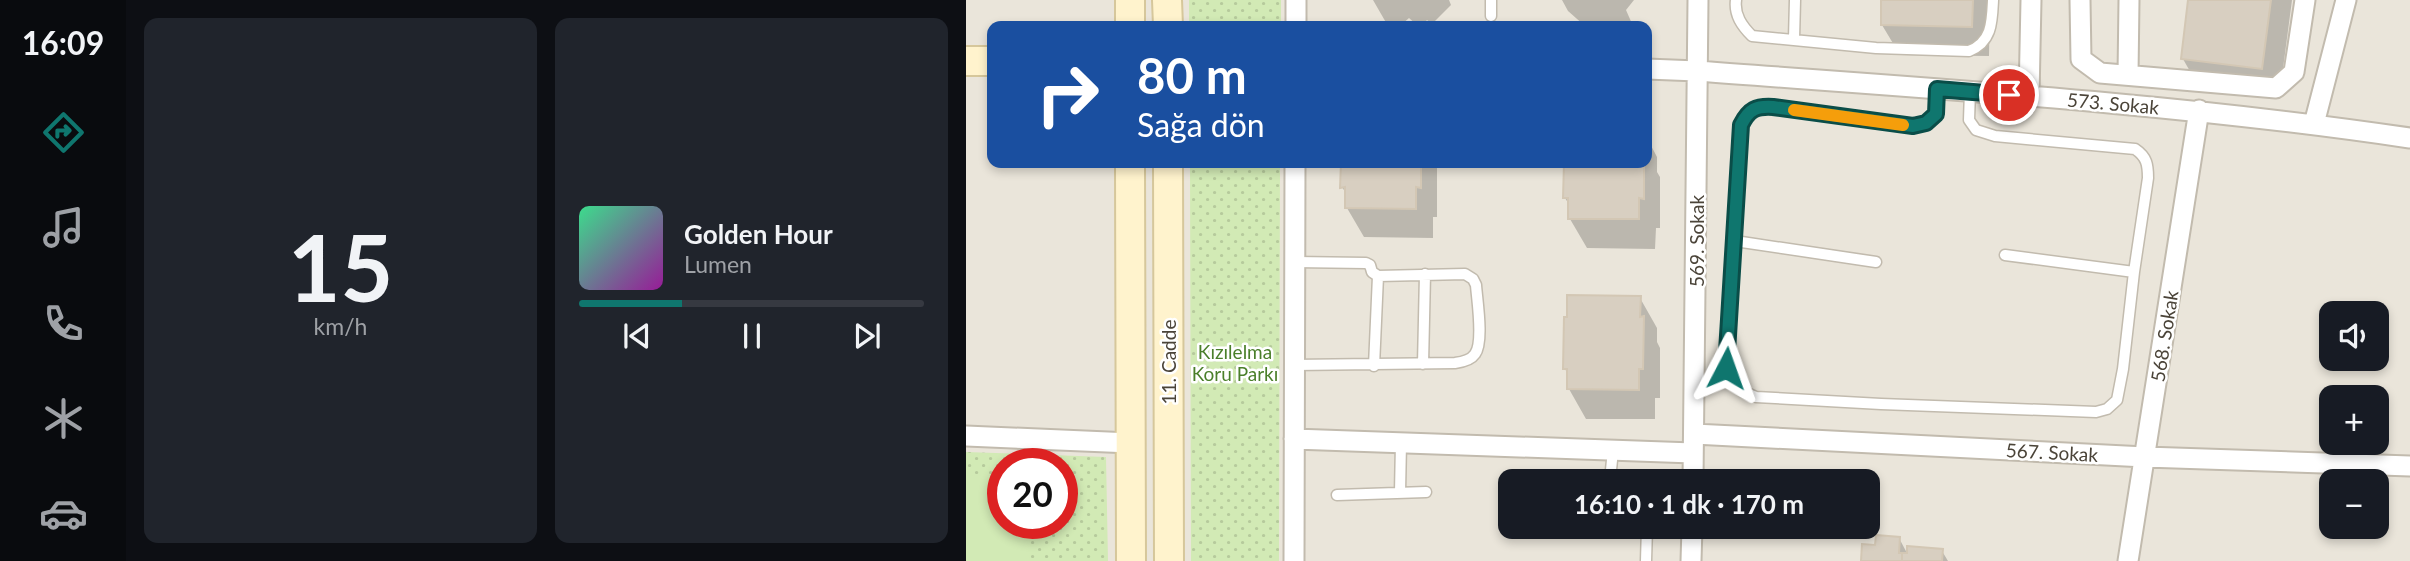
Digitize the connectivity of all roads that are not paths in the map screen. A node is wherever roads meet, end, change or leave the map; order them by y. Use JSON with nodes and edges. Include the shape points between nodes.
{"nodes":[{"id":1,"x":1130,"y":0,"type":"edge"},
{"id":2,"x":1167,"y":0,"type":"edge"},
{"id":3,"x":1296,"y":0,"type":"edge"},
{"id":4,"x":1491,"y":0,"type":"edge"},
{"id":5,"x":1698,"y":0,"type":"edge"},
{"id":6,"x":1735,"y":0,"type":"edge"},
{"id":7,"x":1795,"y":0,"type":"edge"},
{"id":8,"x":1993,"y":0,"type":"edge"},
{"id":9,"x":2031,"y":0,"type":"edge"},
{"id":10,"x":2080,"y":0,"type":"edge"},
{"id":11,"x":2129,"y":0,"type":"edge"},
{"id":12,"x":2305,"y":0,"type":"edge"},
{"id":13,"x":2346,"y":0,"type":"edge"},
{"id":14,"x":1491,"y":16,"type":"dead end"},
{"id":15,"x":1130,"y":21,"type":"edge"},
{"id":16,"x":1168,"y":21,"type":"edge"},
{"id":17,"x":1296,"y":21,"type":"edge"},
{"id":18,"x":1794,"y":39,"type":"junction"},
{"id":19,"x":966,"y":61,"type":"edge"},
{"id":20,"x":987,"y":61,"type":"edge"},
{"id":21,"x":1652,"y":69,"type":"edge"},
{"id":22,"x":1697,"y":71,"type":"junction"},
{"id":23,"x":2128,"y":75,"type":"junction"},
{"id":24,"x":1937,"y":89,"type":"junction"},
{"id":25,"x":1970,"y":92,"type":"junction"},
{"id":26,"x":2029,"y":97,"type":"junction"},
{"id":27,"x":2199,"y":110,"type":"junction"},
{"id":28,"x":2314,"y":124,"type":"junction"},
{"id":29,"x":2410,"y":138,"type":"edge"},
{"id":30,"x":1130,"y":168,"type":"edge"},
{"id":31,"x":1168,"y":168,"type":"edge"},
{"id":32,"x":1295,"y":168,"type":"edge"},
{"id":33,"x":1735,"y":241,"type":"junction"},
{"id":34,"x":2005,"y":255,"type":"dead end"},
{"id":35,"x":1295,"y":262,"type":"junction"},
{"id":36,"x":1877,"y":262,"type":"dead end"},
{"id":37,"x":2134,"y":272,"type":"junction"},
{"id":38,"x":1425,"y":274,"type":"junction"},
{"id":39,"x":1378,"y":276,"type":"junction"},
{"id":40,"x":1423,"y":364,"type":"junction"},
{"id":41,"x":1294,"y":365,"type":"junction"},
{"id":42,"x":1374,"y":366,"type":"junction"},
{"id":43,"x":966,"y":436,"type":"edge"},
{"id":44,"x":1294,"y":439,"type":"junction"},
{"id":45,"x":1130,"y":443,"type":"junction"},
{"id":46,"x":1401,"y":443,"type":"junction"},
{"id":47,"x":1694,"y":443,"type":"junction"},
{"id":48,"x":1613,"y":450,"type":"junction"},
{"id":49,"x":2145,"y":457,"type":"junction"},
{"id":50,"x":2410,"y":466,"type":"edge"},
{"id":51,"x":1611,"y":469,"type":"edge"},
{"id":52,"x":1693,"y":469,"type":"edge"},
{"id":53,"x":1400,"y":492,"type":"junction"},
{"id":54,"x":1426,"y":492,"type":"dead end"},
{"id":55,"x":1337,"y":495,"type":"dead end"},
{"id":56,"x":1647,"y":539,"type":"edge"},
{"id":57,"x":1692,"y":539,"type":"edge"},
{"id":58,"x":1131,"y":561,"type":"edge"},
{"id":59,"x":1169,"y":561,"type":"edge"},
{"id":60,"x":1294,"y":561,"type":"edge"},
{"id":61,"x":1646,"y":561,"type":"edge"},
{"id":62,"x":1691,"y":561,"type":"edge"},
{"id":63,"x":2128,"y":561,"type":"edge"}],
"edges":[{"from":1,"to":15,"type":"main road"},
{"from":2,"to":16,"type":"main road"},
{"from":3,"to":17,"type":"street"},
{"from":4,"to":14,"type":"lane"},
{"from":5,"to":22,"type":"street","name":"569. Sokak"},
{"from":6,"to":18,"type":"lane","via":[[1742,26],[1752,36]]},
{"from":7,"to":18,"type":"lane"},
{"from":8,"to":18,"type":"lane","via":[[1988,37],[1969,51]]},
{"from":9,"to":26,"type":"street"},
{"from":10,"to":23,"type":"street","via":[[2081,59],[2100,73]]},
{"from":11,"to":23,"type":"street"},
{"from":12,"to":23,"type":"street","via":[[2294,72],[2276,88]]},
{"from":13,"to":28,"type":"street"},
{"from":19,"to":20,"type":"main road"},
{"from":21,"to":22,"type":"street","name":"573. Sokak"},
{"from":22,"to":24,"type":"street","name":"573. Sokak"},
{"from":22,"to":47,"type":"street","name":"569. Sokak"},
{"from":24,"to":25,"type":"street","name":"573. Sokak"},
{"from":24,"to":33,"type":"lane","via":[[1936,114],[1913,126],[1773,107],[1757,106],[1747,113],[1741,125]]},
{"from":25,"to":26,"type":"street","name":"573. Sokak"},
{"from":25,"to":37,"type":"lane","via":[[1969,120],[1976,130],[2135,149],[2142,154],[2148,178]]},
{"from":26,"to":27,"type":"street","name":"573. Sokak"},
{"from":27,"to":28,"type":"street","name":"573. Sokak"},
{"from":27,"to":49,"type":"street","name":"568. Sokak"},
{"from":28,"to":29,"type":"street","name":"573. Sokak"},
{"from":30,"to":45,"type":"main road","name":"11. Cadde"},
{"from":31,"to":59,"type":"main road","name":"11. Cadde"},
{"from":32,"to":35,"type":"street"},
{"from":33,"to":36,"type":"lane"},
{"from":33,"to":37,"type":"lane","via":[[1726,368],[1742,391],[1756,397],[2056,411],[2107,409],[2117,400]]},
{"from":34,"to":37,"type":"lane"},
{"from":35,"to":39,"type":"lane","via":[[1366,263]]},
{"from":35,"to":41,"type":"street"},
{"from":38,"to":39,"type":"lane"},
{"from":38,"to":40,"type":"lane"},
{"from":38,"to":40,"type":"lane","via":[[1455,272],[1473,279],[1479,345],[1475,355],[1465,361]]},
{"from":39,"to":42,"type":"lane"},
{"from":40,"to":42,"type":"lane"},
{"from":41,"to":42,"type":"lane"},
{"from":41,"to":44,"type":"street"},
{"from":43,"to":45,"type":"street"},
{"from":44,"to":46,"type":"street","name":"567. Sokak"},
{"from":44,"to":60,"type":"street"},
{"from":45,"to":58,"type":"main road","name":"11. Cadde"},
{"from":46,"to":48,"type":"street","name":"567. Sokak"},
{"from":46,"to":53,"type":"lane"},
{"from":47,"to":48,"type":"street","name":"567. Sokak"},
{"from":47,"to":49,"type":"street","name":"567. Sokak"},
{"from":47,"to":52,"type":"street","name":"569. Sokak"},
{"from":48,"to":51,"type":"lane"},
{"from":49,"to":50,"type":"street","name":"567. Sokak"},
{"from":49,"to":63,"type":"street","name":"568. Sokak"},
{"from":53,"to":54,"type":"lane"},
{"from":53,"to":55,"type":"lane"},
{"from":56,"to":61,"type":"lane"},
{"from":57,"to":62,"type":"street"}]}
